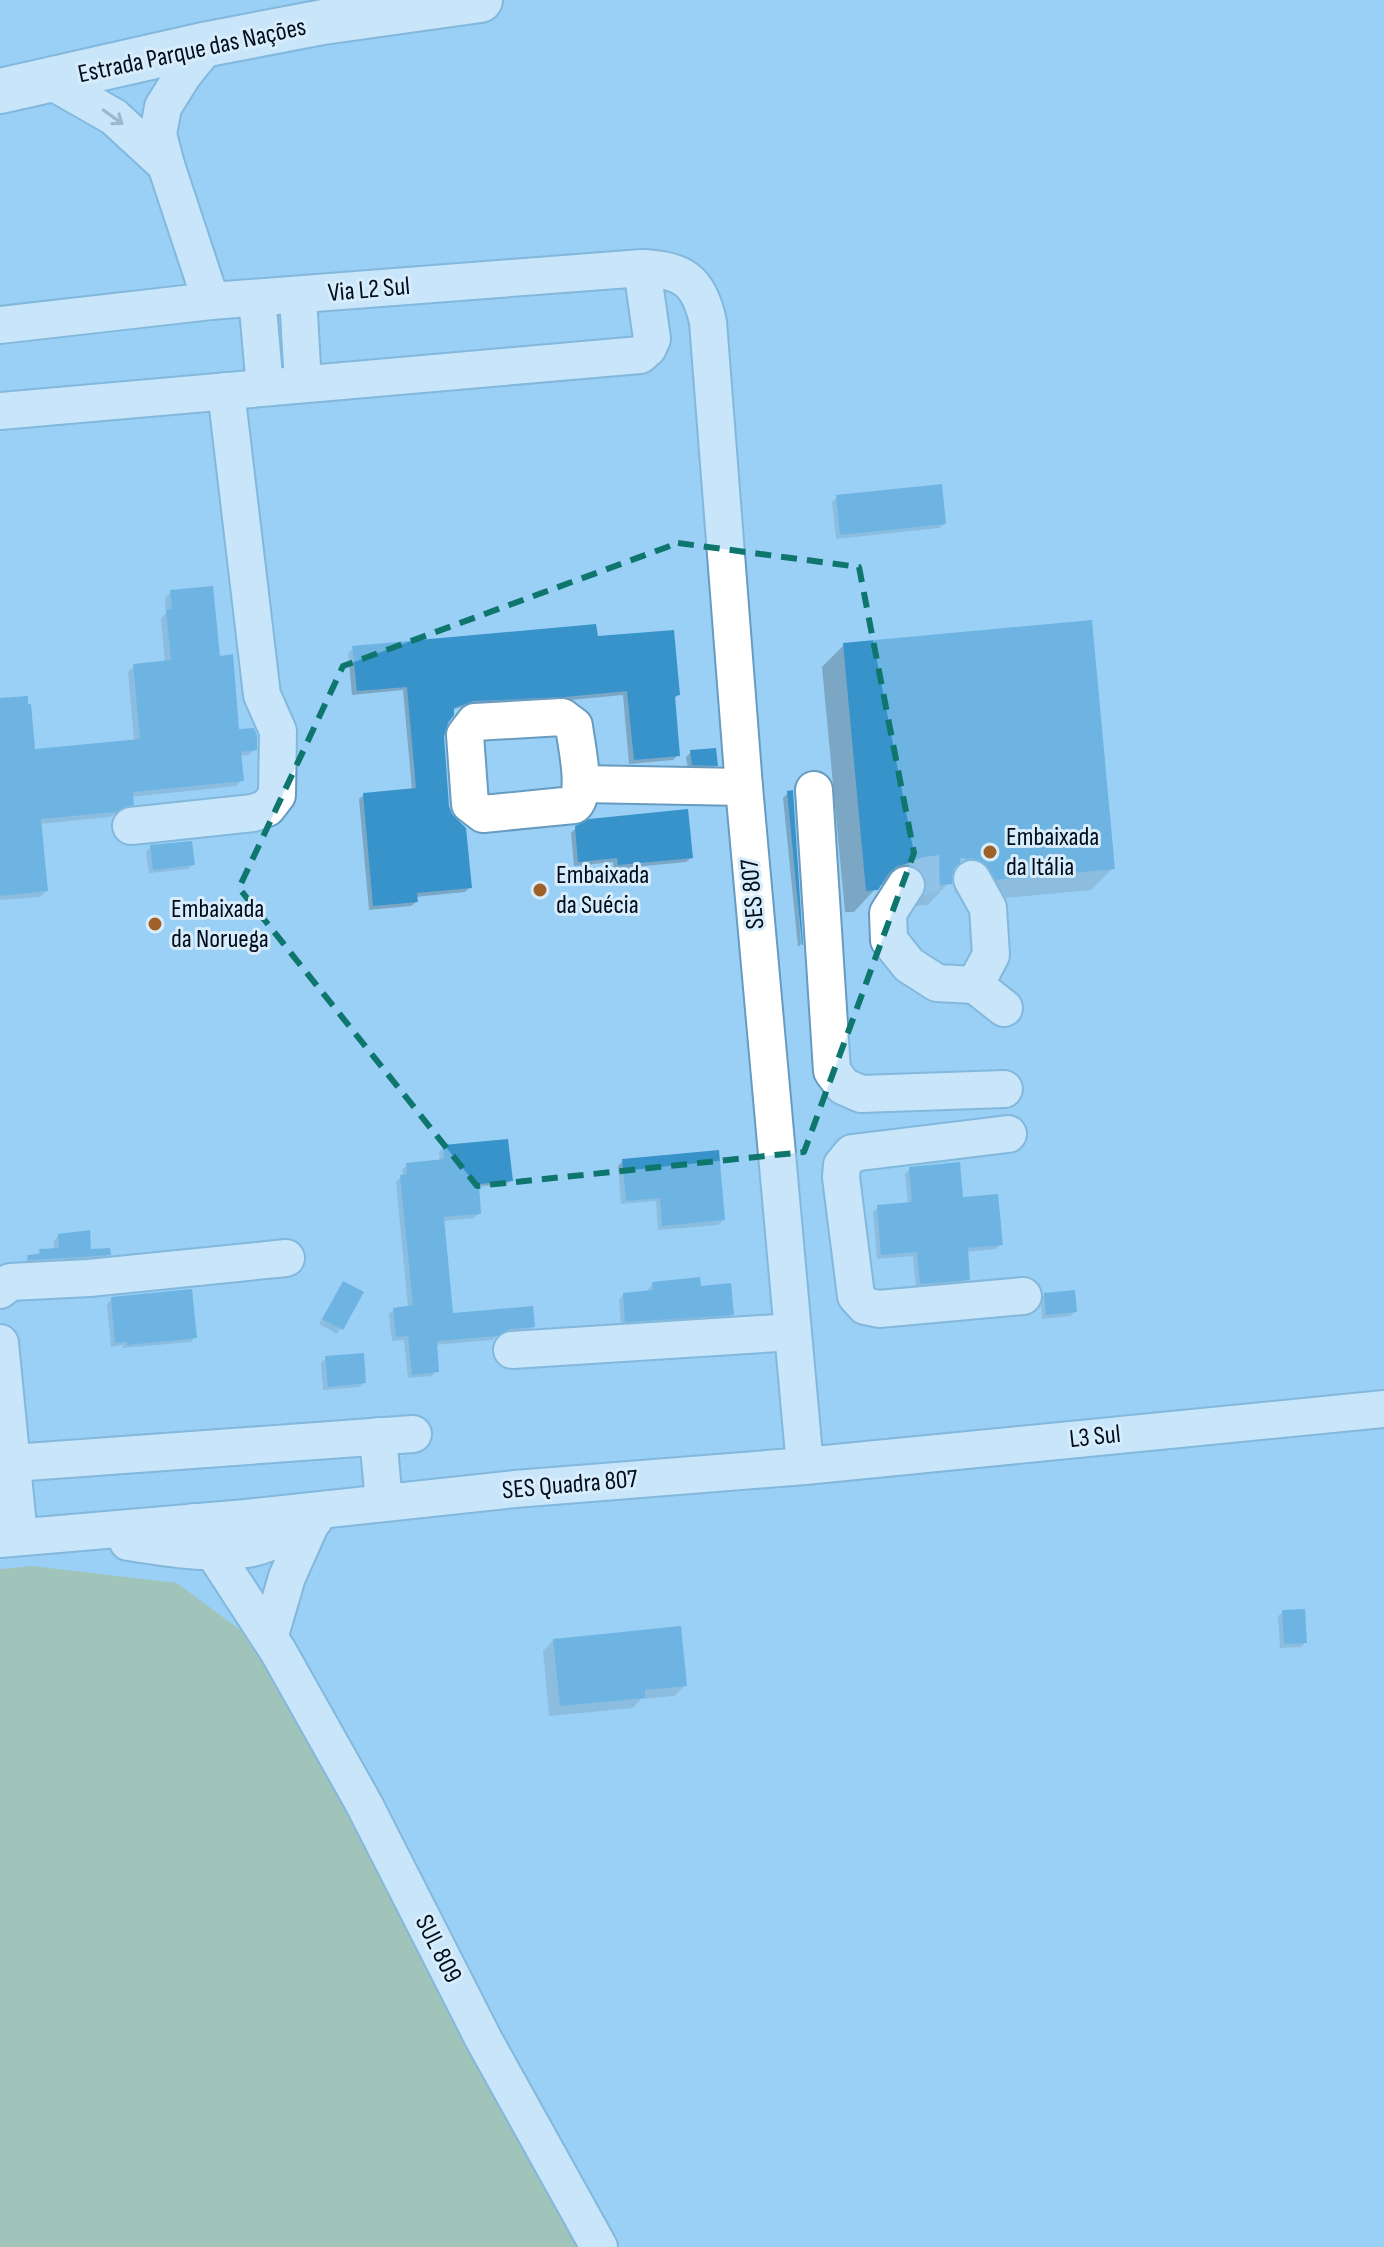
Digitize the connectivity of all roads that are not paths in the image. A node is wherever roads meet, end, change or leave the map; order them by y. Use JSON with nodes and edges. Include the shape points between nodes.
{"nodes":[{"id":1,"x":480,"y":0,"type":"edge"},
{"id":2,"x":208,"y":44,"type":"junction"},
{"id":3,"x":51,"y":81,"type":"junction"},
{"id":4,"x":0,"y":91,"type":"edge"},
{"id":5,"x":166,"y":165,"type":"junction"},
{"id":6,"x":642,"y":268,"type":"junction"},
{"id":7,"x":298,"y":296,"type":"junction"},
{"id":8,"x":257,"y":298,"type":"junction"},
{"id":9,"x":211,"y":301,"type":"junction"},
{"id":10,"x":708,"y":322,"type":"joint"},
{"id":11,"x":0,"y":325,"type":"edge"},
{"id":12,"x":303,"y":384,"type":"junction"},
{"id":13,"x":265,"y":387,"type":"junction"},
{"id":14,"x":226,"y":391,"type":"junction"},
{"id":15,"x":0,"y":411,"type":"edge"},
{"id":16,"x":581,"y":784,"type":"dead end"},
{"id":17,"x":744,"y":787,"type":"junction"},
{"id":18,"x":814,"y":790,"type":"dead end"},
{"id":19,"x":131,"y":826,"type":"dead end"},
{"id":20,"x":972,"y":879,"type":"dead end"},
{"id":21,"x":906,"y":885,"type":"dead end"},
{"id":22,"x":975,"y":985,"type":"junction"},
{"id":23,"x":1004,"y":1008,"type":"dead end"},
{"id":24,"x":1004,"y":1089,"type":"dead end"},
{"id":25,"x":1008,"y":1134,"type":"dead end"},
{"id":26,"x":286,"y":1258,"type":"dead end"},
{"id":27,"x":0,"y":1290,"type":"edge"},
{"id":28,"x":1023,"y":1296,"type":"dead end"},
{"id":29,"x":793,"y":1332,"type":"junction"},
{"id":30,"x":0,"y":1343,"type":"edge"},
{"id":31,"x":512,"y":1350,"type":"dead end"},
{"id":32,"x":1384,"y":1409,"type":"edge"},
{"id":33,"x":413,"y":1434,"type":"dead end"},
{"id":34,"x":378,"y":1436,"type":"junction"},
{"id":35,"x":13,"y":1463,"type":"junction"},
{"id":36,"x":805,"y":1466,"type":"junction"},
{"id":37,"x":384,"y":1503,"type":"junction"},
{"id":38,"x":324,"y":1515,"type":"junction"},
{"id":39,"x":76,"y":1532,"type":"junction"},
{"id":40,"x":250,"y":1533,"type":"junction"},
{"id":41,"x":204,"y":1537,"type":"junction"},
{"id":42,"x":9,"y":1538,"type":"edge"},
{"id":43,"x":128,"y":1542,"type":"junction"},
{"id":44,"x":266,"y":1628,"type":"junction"},
{"id":45,"x":599,"y":2247,"type":"edge"}],
"edges":[{"from":1,"to":2,"type":"highway","name":"Estrada Parque das Nações"},
{"from":2,"to":3,"type":"highway","name":"Estrada Parque das Nações"},
{"from":2,"to":5,"type":"street","via":[[163,107],[158,134]]},
{"from":3,"to":4,"type":"highway","name":"Estrada Parque das Nações"},
{"from":3,"to":5,"type":"street","one_way":true,"via":[[114,117]]},
{"from":5,"to":9,"type":"street"},
{"from":6,"to":7,"type":"street","name":"Via L2 Sul"},
{"from":6,"to":10,"type":"street","name":"Via L2 Sul","via":[[663,269],[691,281]]},
{"from":6,"to":12,"type":"street","via":[[652,339],[640,355]]},
{"from":7,"to":8,"type":"street","name":"Via L2 Sul"},
{"from":7,"to":12,"type":"street"},
{"from":8,"to":9,"type":"street","name":"Via L2 Sul"},
{"from":8,"to":13,"type":"street"},
{"from":9,"to":11,"type":"street","name":"Via L2 Sul"},
{"from":10,"to":17,"type":"street","name":"SES 807"},
{"from":12,"to":13,"type":"street"},
{"from":13,"to":14,"type":"street"},
{"from":14,"to":15,"type":"street"},
{"from":14,"to":19,"type":"street","via":[[262,695],[278,731],[277,795],[267,808],[253,813]]},
{"from":16,"to":17,"type":"street"},
{"from":17,"to":29,"type":"street","name":"SES 807"},
{"from":18,"to":24,"type":"street","via":[[832,1071],[843,1086],[861,1094]]},
{"from":20,"to":22,"type":"street","via":[[988,908],[991,955]]},
{"from":21,"to":22,"type":"street","via":[[888,913],[889,940],[909,965],[937,983]]},
{"from":22,"to":23,"type":"street"},
{"from":25,"to":28,"type":"street","via":[[852,1153],[842,1165],[841,1177],[856,1296],[865,1306]]},
{"from":26,"to":27,"type":"street","via":[[10,1282]]},
{"from":29,"to":31,"type":"street"},
{"from":29,"to":36,"type":"street","name":"SES 807"},
{"from":30,"to":35,"type":"street"},
{"from":32,"to":36,"type":"street","name":"L3 Sul"},
{"from":33,"to":34,"type":"street"},
{"from":34,"to":35,"type":"street"},
{"from":34,"to":37,"type":"street"},
{"from":35,"to":42,"type":"street"},
{"from":36,"to":37,"type":"street","name":"SES Quadra 807"},
{"from":37,"to":38,"type":"street","name":"SES Quadra 807"},
{"from":38,"to":40,"type":"street","name":"SES Quadra 807","via":[[283,1537]]},
{"from":38,"to":44,"type":"street","via":[[287,1577]]},
{"from":39,"to":41,"type":"street","name":"SES Quadra 807"},
{"from":39,"to":42,"type":"street","name":"SES Quadra 807"},
{"from":39,"to":43,"type":"street","name":"SES Quadra 807"},
{"from":40,"to":41,"type":"street","name":"SES Quadra 807"},
{"from":40,"to":44,"type":"street","name":"SUL 809"},
{"from":41,"to":43,"type":"street","name":"SES Quadra 807"},
{"from":41,"to":44,"type":"street","name":"SUL 809"},
{"from":43,"to":44,"type":"street","via":[[169,1559]]},
{"from":44,"to":45,"type":"street","name":"SUL 809"}]}
